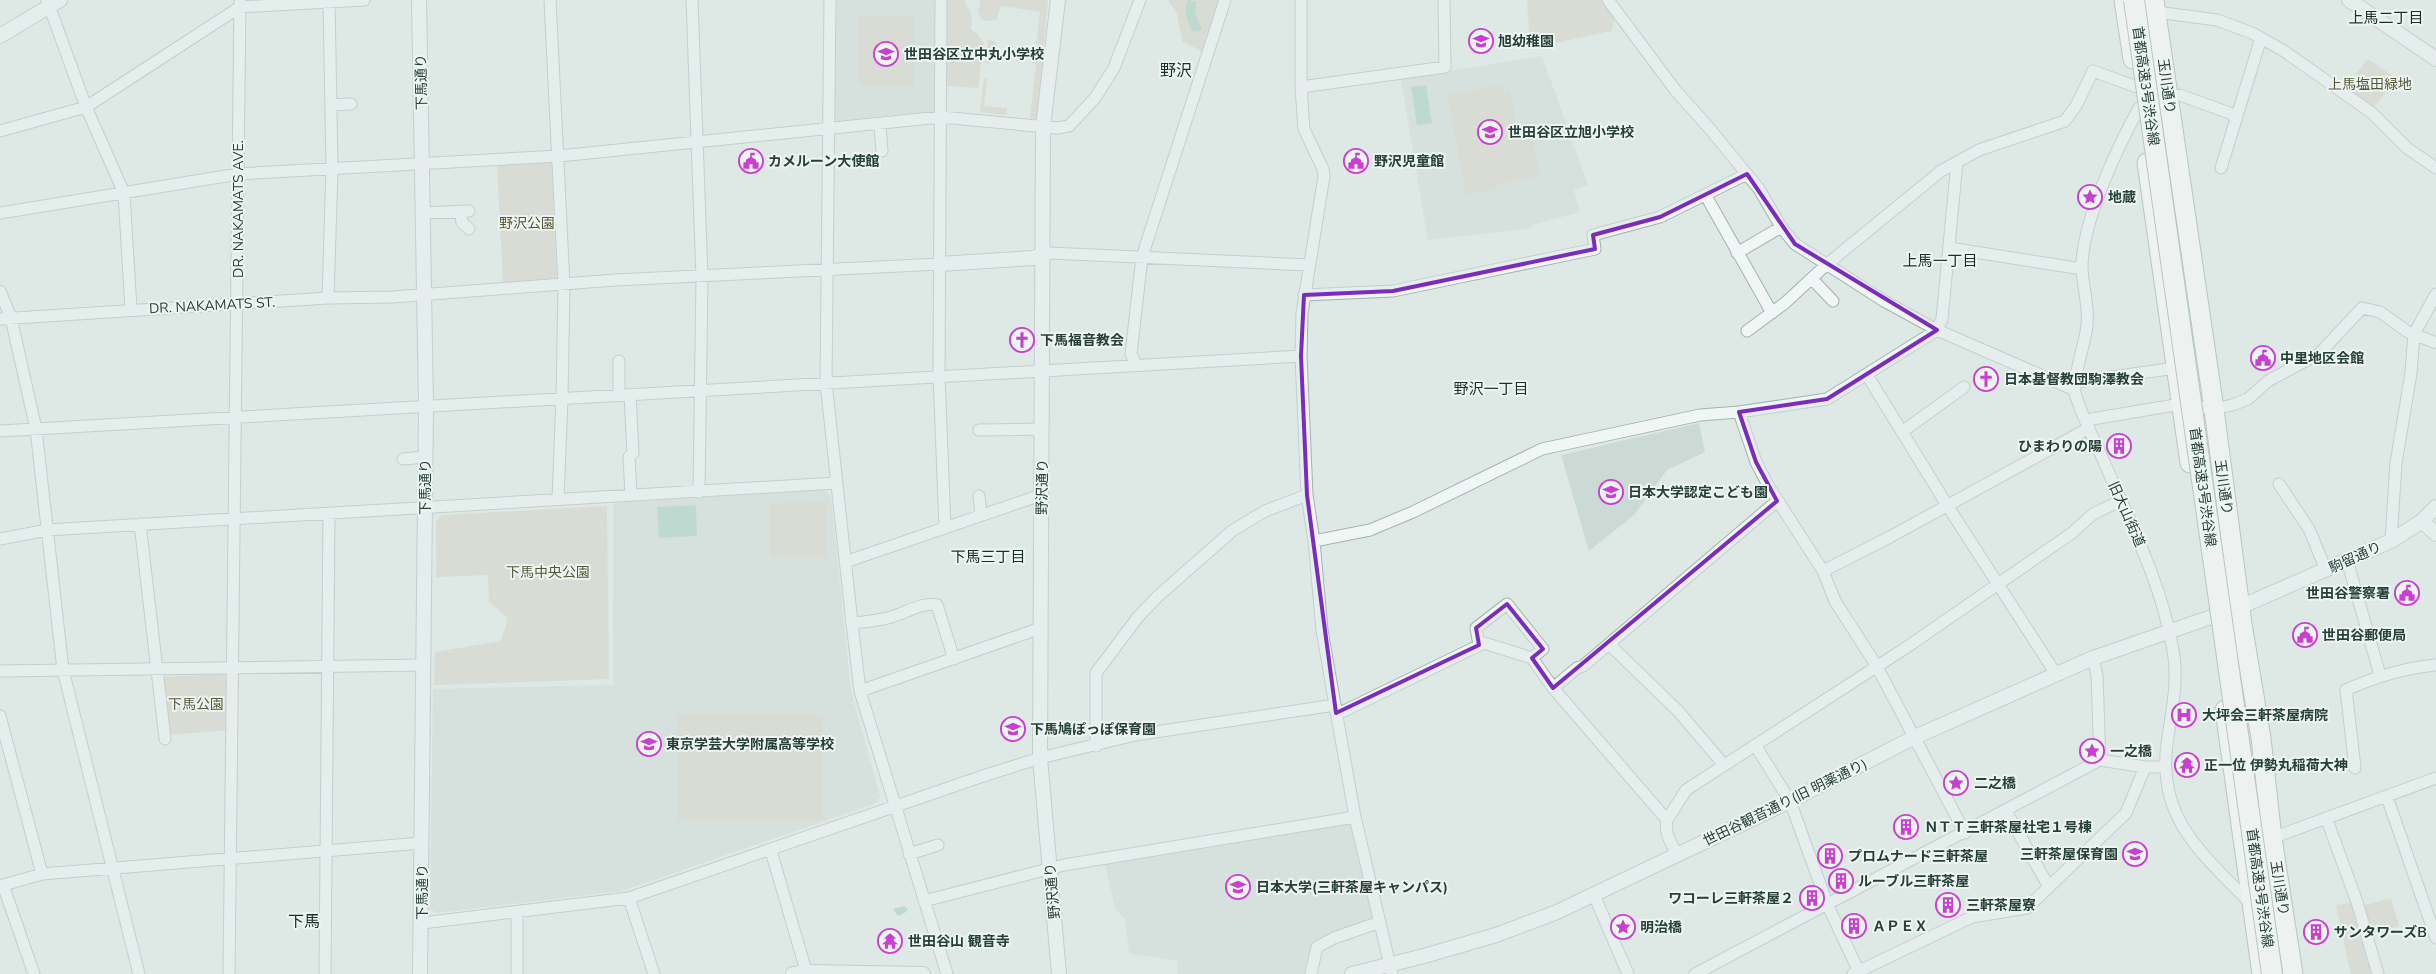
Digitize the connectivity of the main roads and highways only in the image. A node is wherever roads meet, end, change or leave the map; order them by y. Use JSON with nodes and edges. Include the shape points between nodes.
{"nodes":[{"id":1,"x":2124,"y":0,"type":"edge"},
{"id":2,"x":2134,"y":0,"type":"edge"},
{"id":3,"x":2153,"y":4,"type":"edge"},
{"id":4,"x":2262,"y":974,"type":"edge"},
{"id":5,"x":2272,"y":974,"type":"edge"},
{"id":6,"x":2285,"y":974,"type":"edge"},
{"id":7,"x":2293,"y":974,"type":"edge"}],
"edges":[{"from":1,"to":4,"type":"highway"},
{"from":2,"to":5,"type":"highway","name":"首都高速3号渋谷線","bridge":true},
{"from":3,"to":6,"type":"highway","name":"首都高速3号渋谷線"},
{"from":3,"to":7,"type":"highway","name":"玉川通り","via":[[2214,409],[2240,607],[2262,738],[2272,838]]}]}
